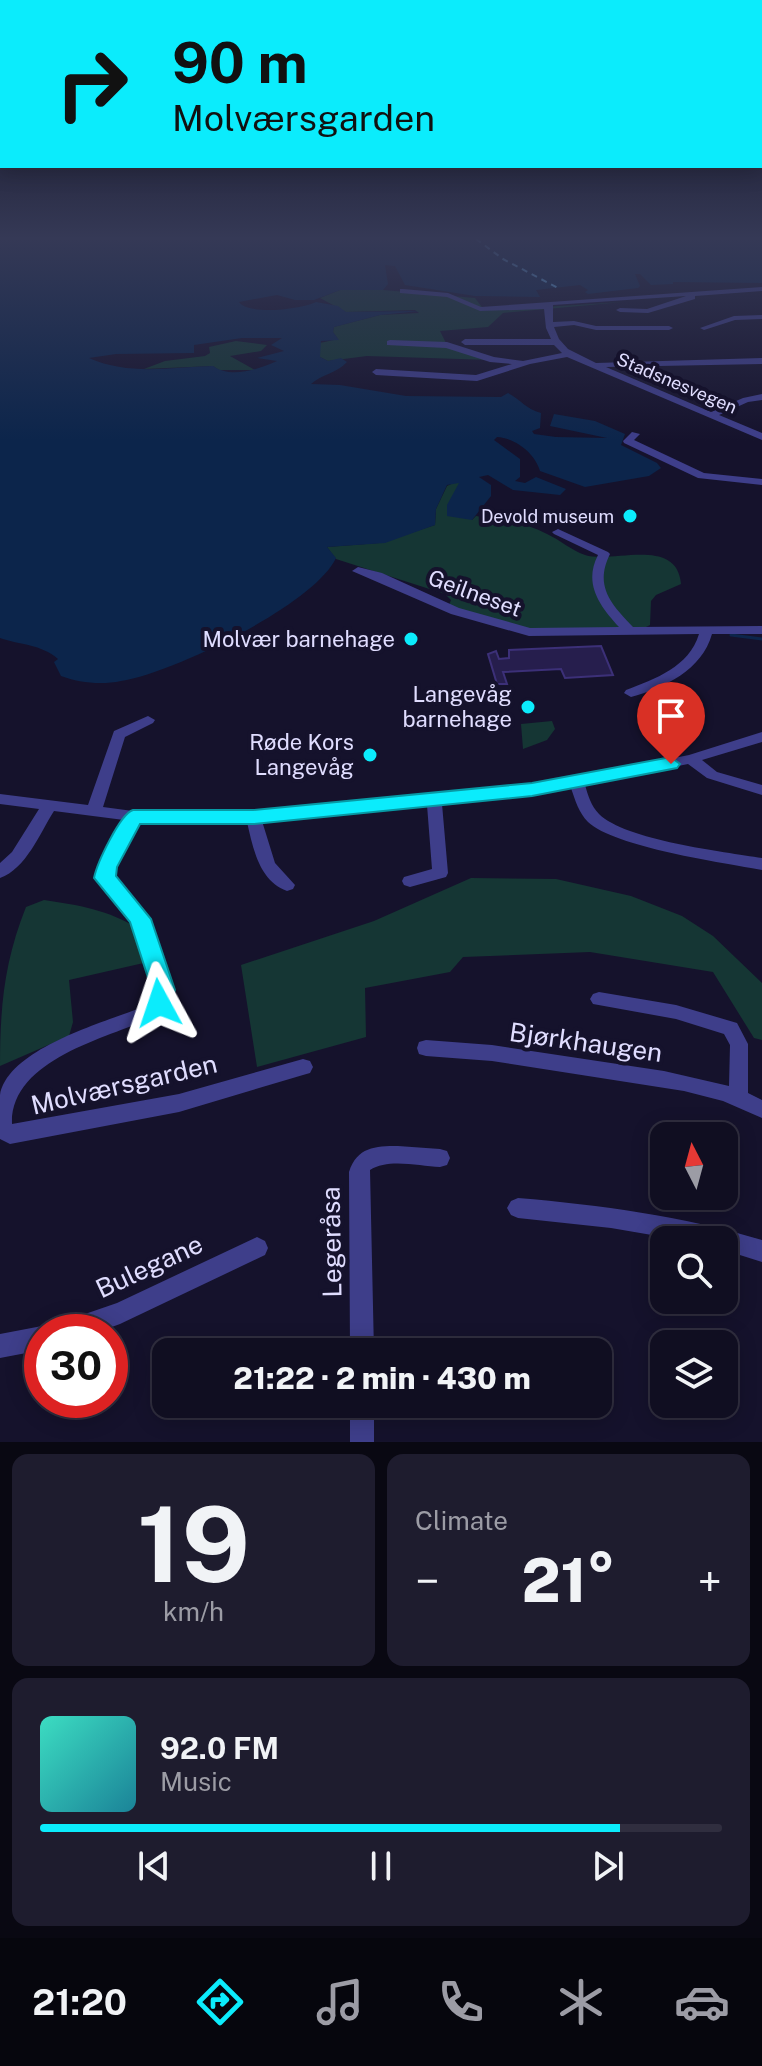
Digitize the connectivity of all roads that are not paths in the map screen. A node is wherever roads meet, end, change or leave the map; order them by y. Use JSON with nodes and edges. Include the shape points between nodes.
{"nodes":[{"id":1,"x":474,"y":306,"type":"edge"},
{"id":2,"x":541,"y":306,"type":"edge"},
{"id":3,"x":548,"y":306,"type":"edge"},
{"id":4,"x":662,"y":306,"type":"edge"},
{"id":5,"x":620,"y":310,"type":"dead end"},
{"id":6,"x":762,"y":317,"type":"edge"},
{"id":7,"x":550,"y":325,"type":"junction"},
{"id":8,"x":669,"y":328,"type":"dead end"},
{"id":9,"x":704,"y":328,"type":"dead end"},
{"id":10,"x":465,"y":342,"type":"dead end"},
{"id":11,"x":555,"y":342,"type":"junction"},
{"id":12,"x":390,"y":343,"type":"dead end"},
{"id":13,"x":568,"y":354,"type":"junction"},
{"id":14,"x":762,"y":361,"type":"edge"},
{"id":15,"x":524,"y":363,"type":"junction"},
{"id":16,"x":594,"y":366,"type":"junction"},
{"id":17,"x":376,"y":372,"type":"dead end"},
{"id":18,"x":762,"y":397,"type":"edge"},
{"id":19,"x":711,"y":415,"type":"junction"},
{"id":20,"x":635,"y":434,"type":"dead end"},
{"id":21,"x":762,"y":437,"type":"edge"},
{"id":22,"x":762,"y":482,"type":"edge"},
{"id":23,"x":558,"y":532,"type":"dead end"},
{"id":24,"x":358,"y":571,"type":"dead end"},
{"id":25,"x":762,"y":630,"type":"edge"},
{"id":26,"x":630,"y":632,"type":"junction"},
{"id":27,"x":706,"y":632,"type":"junction"},
{"id":28,"x":631,"y":693,"type":"dead end"},
{"id":29,"x":148,"y":720,"type":"dead end"},
{"id":30,"x":762,"y":737,"type":"edge"},
{"id":31,"x":691,"y":759,"type":"junction"},
{"id":32,"x":577,"y":782,"type":"junction"},
{"id":33,"x":762,"y":790,"type":"edge"},
{"id":34,"x":0,"y":799,"type":"edge"},
{"id":35,"x":434,"y":799,"type":"junction"},
{"id":36,"x":49,"y":806,"type":"junction"},
{"id":37,"x":94,"y":811,"type":"junction"},
{"id":38,"x":133,"y":817,"type":"junction"},
{"id":39,"x":253,"y":817,"type":"junction"},
{"id":40,"x":762,"y":864,"type":"edge"},
{"id":41,"x":0,"y":872,"type":"edge"},
{"id":42,"x":410,"y":881,"type":"dead end"},
{"id":43,"x":287,"y":885,"type":"dead end"},
{"id":44,"x":599,"y":999,"type":"dead end"},
{"id":45,"x":426,"y":1048,"type":"dead end"},
{"id":46,"x":303,"y":1067,"type":"dead end"},
{"id":47,"x":738,"y":1095,"type":"junction"},
{"id":48,"x":762,"y":1109,"type":"edge"},
{"id":49,"x":440,"y":1158,"type":"dead end"},
{"id":50,"x":518,"y":1208,"type":"dead end"},
{"id":51,"x":257,"y":1248,"type":"dead end"},
{"id":52,"x":762,"y":1251,"type":"edge"},
{"id":53,"x":117,"y":1314,"type":"edge"},
{"id":54,"x":362,"y":1338,"type":"edge"},
{"id":55,"x":24,"y":1341,"type":"edge"},
{"id":56,"x":0,"y":1346,"type":"edge"},
{"id":57,"x":362,"y":1418,"type":"edge"},
{"id":58,"x":362,"y":1442,"type":"edge"}],
"edges":[{"from":1,"to":2,"type":"street"},
{"from":3,"to":7,"type":"street"},
{"from":4,"to":5,"type":"street"},
{"from":6,"to":9,"type":"street","via":[[734,318]]},
{"from":7,"to":8,"type":"street","name":"Stadsnesvegen"},
{"from":7,"to":11,"type":"street"},
{"from":10,"to":11,"type":"street"},
{"from":11,"to":13,"type":"street","name":"Stadsnesvegen"},
{"from":12,"to":15,"type":"street","via":[[447,345],[493,360]]},
{"from":13,"to":15,"type":"street"},
{"from":13,"to":16,"type":"street","name":"Stadsnesvegen"},
{"from":14,"to":16,"type":"street"},
{"from":15,"to":17,"type":"street","via":[[469,378]]},
{"from":16,"to":19,"type":"street","name":"Stadsnesvegen"},
{"from":18,"to":19,"type":"street"},
{"from":19,"to":21,"type":"street","name":"Stadsnesvegen"},
{"from":20,"to":22,"type":"street","via":[[628,441],[688,471]]},
{"from":23,"to":26,"type":"street","via":[[604,554],[597,570],[598,588]]},
{"from":24,"to":26,"type":"street","name":"Geilneset","via":[[514,629]]},
{"from":25,"to":27,"type":"street","name":"Geilneset"},
{"from":26,"to":27,"type":"street","name":"Geilneset"},
{"from":27,"to":28,"type":"street","via":[[700,652],[662,680]]},
{"from":29,"to":37,"type":"street","via":[[119,734]]},
{"from":30,"to":31,"type":"street"},
{"from":31,"to":32,"type":"street"},
{"from":31,"to":33,"type":"street","via":[[712,775]]},
{"from":32,"to":35,"type":"street"},
{"from":32,"to":40,"type":"street","via":[[584,806],[607,828]]},
{"from":34,"to":36,"type":"street"},
{"from":35,"to":39,"type":"street"},
{"from":35,"to":42,"type":"street","via":[[440,873]]},
{"from":36,"to":37,"type":"street"},
{"from":36,"to":41,"type":"street","via":[[18,856]]},
{"from":37,"to":38,"type":"street"},
{"from":38,"to":39,"type":"street"},
{"from":38,"to":46,"type":"street","name":"Molværsgarden","via":[[105,878],[140,919],[163,996],[146,1013],[29,1065],[10,1089],[3,1129],[22,1135],[179,1103]]},
{"from":39,"to":43,"type":"street","via":[[265,859],[277,880]]},
{"from":44,"to":47,"type":"street","name":"Bjørkhaugen","via":[[730,1028],[739,1044]]},
{"from":45,"to":47,"type":"street","name":"Bjørkhaugen","via":[[635,1075]]},
{"from":47,"to":48,"type":"street","name":"Bjørkhaugen"},
{"from":49,"to":54,"type":"street","name":"Legeråsa","via":[[379,1155],[362,1163]]},
{"from":50,"to":52,"type":"street","via":[[625,1218]]},
{"from":51,"to":53,"type":"street","name":"Bulegane"},
{"from":55,"to":56,"type":"street"},
{"from":57,"to":58,"type":"street"}]}
